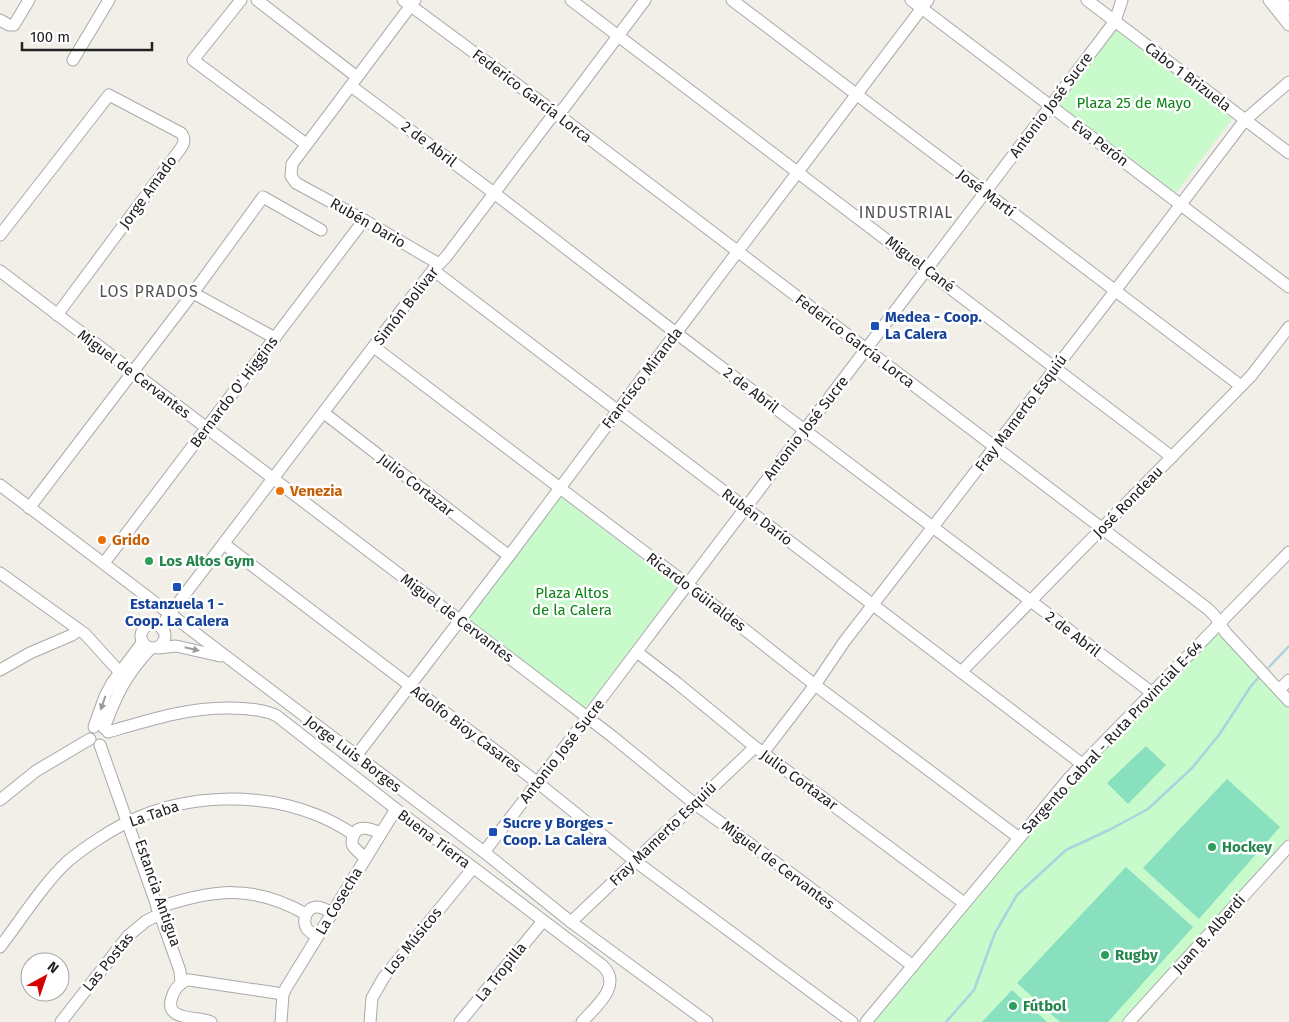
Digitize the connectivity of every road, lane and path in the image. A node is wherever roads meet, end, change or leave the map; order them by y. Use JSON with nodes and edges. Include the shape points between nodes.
{"nodes":[{"id":1,"x":29,"y":0,"type":"edge"},
{"id":2,"x":109,"y":0,"type":"edge"},
{"id":3,"x":241,"y":0,"type":"edge"},
{"id":4,"x":257,"y":0,"type":"edge"},
{"id":5,"x":571,"y":0,"type":"edge"},
{"id":6,"x":645,"y":0,"type":"edge"},
{"id":7,"x":732,"y":0,"type":"edge"},
{"id":8,"x":911,"y":0,"type":"edge"},
{"id":9,"x":1087,"y":0,"type":"edge"},
{"id":10,"x":1122,"y":0,"type":"edge"},
{"id":11,"x":1269,"y":0,"type":"edge"},
{"id":12,"x":1281,"y":0,"type":"edge"},
{"id":13,"x":410,"y":2,"type":"edge"},
{"id":14,"x":925,"y":4,"type":"edge"},
{"id":15,"x":1289,"y":10,"type":"edge"},
{"id":16,"x":0,"y":20,"type":"edge"},
{"id":17,"x":1115,"y":21,"type":"junction"},
{"id":18,"x":1289,"y":24,"type":"edge"},
{"id":19,"x":618,"y":35,"type":"junction"},
{"id":20,"x":73,"y":60,"type":"dead end"},
{"id":21,"x":354,"y":82,"type":"junction"},
{"id":22,"x":1289,"y":82,"type":"edge"},
{"id":23,"x":857,"y":95,"type":"junction"},
{"id":24,"x":1050,"y":106,"type":"junction"},
{"id":25,"x":557,"y":114,"type":"junction"},
{"id":26,"x":1245,"y":120,"type":"junction"},
{"id":27,"x":306,"y":144,"type":"junction"},
{"id":28,"x":1289,"y":153,"type":"edge"},
{"id":29,"x":798,"y":172,"type":"junction"},
{"id":30,"x":494,"y":192,"type":"junction"},
{"id":31,"x":985,"y":193,"type":"junction"},
{"id":32,"x":1180,"y":204,"type":"junction"},
{"id":33,"x":364,"y":220,"type":"junction"},
{"id":34,"x":322,"y":230,"type":"dead end"},
{"id":35,"x":0,"y":235,"type":"edge"},
{"id":36,"x":737,"y":252,"type":"junction"},
{"id":37,"x":436,"y":267,"type":"junction"},
{"id":38,"x":926,"y":269,"type":"junction"},
{"id":39,"x":0,"y":271,"type":"edge"},
{"id":40,"x":1289,"y":286,"type":"edge"},
{"id":41,"x":1115,"y":291,"type":"junction"},
{"id":42,"x":193,"y":293,"type":"junction"},
{"id":43,"x":57,"y":315,"type":"junction"},
{"id":44,"x":1289,"y":327,"type":"edge"},
{"id":45,"x":676,"y":332,"type":"junction"},
{"id":46,"x":275,"y":338,"type":"junction"},
{"id":47,"x":374,"y":347,"type":"junction"},
{"id":48,"x":867,"y":350,"type":"junction"},
{"id":49,"x":1055,"y":367,"type":"junction"},
{"id":50,"x":132,"y":372,"type":"junction"},
{"id":51,"x":1241,"y":386,"type":"junction"},
{"id":52,"x":618,"y":411,"type":"junction"},
{"id":53,"x":324,"y":413,"type":"junction"},
{"id":54,"x":206,"y":428,"type":"junction"},
{"id":55,"x":804,"y":430,"type":"junction"},
{"id":56,"x":995,"y":448,"type":"junction"},
{"id":57,"x":1172,"y":457,"type":"junction"},
{"id":58,"x":274,"y":479,"type":"junction"},
{"id":59,"x":0,"y":485,"type":"edge"},
{"id":60,"x":559,"y":488,"type":"junction"},
{"id":61,"x":30,"y":508,"type":"junction"},
{"id":62,"x":745,"y":508,"type":"junction"},
{"id":63,"x":933,"y":528,"type":"junction"},
{"id":64,"x":1103,"y":529,"type":"junction"},
{"id":65,"x":224,"y":544,"type":"junction"},
{"id":66,"x":1289,"y":552,"type":"edge"},
{"id":67,"x":509,"y":556,"type":"junction"},
{"id":68,"x":104,"y":563,"type":"junction"},
{"id":69,"x":0,"y":573,"type":"edge"},
{"id":70,"x":688,"y":585,"type":"junction"},
{"id":71,"x":1030,"y":601,"type":"junction"},
{"id":72,"x":873,"y":605,"type":"junction"},
{"id":73,"x":169,"y":615,"type":"junction"},
{"id":74,"x":460,"y":621,"type":"junction"},
{"id":75,"x":1219,"y":622,"type":"junction"},
{"id":76,"x":148,"y":625,"type":"junction"},
{"id":77,"x":162,"y":629,"type":"junction"},
{"id":78,"x":79,"y":630,"type":"junction"},
{"id":79,"x":145,"y":649,"type":"junction"},
{"id":80,"x":637,"y":652,"type":"junction"},
{"id":81,"x":226,"y":657,"type":"junction"},
{"id":82,"x":0,"y":670,"type":"edge"},
{"id":83,"x":961,"y":672,"type":"junction"},
{"id":84,"x":122,"y":675,"type":"junction"},
{"id":85,"x":1289,"y":680,"type":"edge"},
{"id":86,"x":815,"y":685,"type":"junction"},
{"id":87,"x":410,"y":687,"type":"junction"},
{"id":88,"x":1279,"y":690,"type":"junction"},
{"id":89,"x":1151,"y":692,"type":"junction"},
{"id":90,"x":1289,"y":701,"type":"edge"},
{"id":91,"x":587,"y":719,"type":"junction"},
{"id":92,"x":100,"y":735,"type":"junction"},
{"id":93,"x":759,"y":750,"type":"junction"},
{"id":94,"x":356,"y":756,"type":"junction"},
{"id":95,"x":1082,"y":764,"type":"junction"},
{"id":96,"x":538,"y":783,"type":"junction"},
{"id":97,"x":0,"y":800,"type":"edge"},
{"id":98,"x":695,"y":804,"type":"junction"},
{"id":99,"x":396,"y":809,"type":"junction"},
{"id":100,"x":130,"y":820,"type":"junction"},
{"id":101,"x":381,"y":833,"type":"junction"},
{"id":102,"x":354,"y":834,"type":"junction"},
{"id":103,"x":1018,"y":837,"type":"junction"},
{"id":104,"x":1289,"y":846,"type":"edge"},
{"id":105,"x":484,"y":852,"type":"junction"},
{"id":106,"x":365,"y":858,"type":"junction"},
{"id":107,"x":635,"y":861,"type":"junction"},
{"id":108,"x":473,"y":868,"type":"junction"},
{"id":109,"x":964,"y":902,"type":"junction"},
{"id":110,"x":161,"y":910,"type":"junction"},
{"id":111,"x":332,"y":913,"type":"junction"},
{"id":112,"x":306,"y":914,"type":"junction"},
{"id":113,"x":543,"y":921,"type":"junction"},
{"id":114,"x":571,"y":922,"type":"junction"},
{"id":115,"x":317,"y":937,"type":"junction"},
{"id":116,"x":0,"y":947,"type":"edge"},
{"id":117,"x":913,"y":966,"type":"junction"},
{"id":118,"x":185,"y":981,"type":"junction"},
{"id":119,"x":283,"y":994,"type":"junction"},
{"id":120,"x":177,"y":1019,"type":"edge"},
{"id":121,"x":61,"y":1022,"type":"edge"},
{"id":122,"x":211,"y":1022,"type":"edge"},
{"id":123,"x":281,"y":1022,"type":"edge"},
{"id":124,"x":370,"y":1022,"type":"edge"},
{"id":125,"x":460,"y":1022,"type":"edge"},
{"id":126,"x":582,"y":1022,"type":"edge"},
{"id":127,"x":706,"y":1022,"type":"edge"},
{"id":128,"x":852,"y":1022,"type":"edge"},
{"id":129,"x":866,"y":1022,"type":"edge"},
{"id":130,"x":1130,"y":1022,"type":"edge"}],
"edges":[{"from":1,"to":16,"type":"street","via":[[14,25]]},
{"from":2,"to":20,"type":"street"},
{"from":3,"to":27,"type":"street","via":[[193,60]]},
{"from":4,"to":21,"type":"street","name":"2 de Abril"},
{"from":5,"to":19,"type":"street","name":"Miguel Cané"},
{"from":6,"to":19,"type":"street","name":"Simón Bolívar"},
{"from":7,"to":23,"type":"street","name":"José Martí"},
{"from":8,"to":14,"type":"street","name":"Eva Perón"},
{"from":9,"to":17,"type":"street","name":"Cabo 1 Brizuela"},
{"from":10,"to":17,"type":"street","name":"Antonio José Sucre"},
{"from":11,"to":18,"type":"street"},
{"from":12,"to":15,"type":"street"},
{"from":13,"to":21,"type":"street"},
{"from":13,"to":25,"type":"street","name":"Federico García Lorca"},
{"from":14,"to":23,"type":"street","name":"Francisco Miranda"},
{"from":14,"to":24,"type":"street","name":"Eva Perón"},
{"from":17,"to":24,"type":"street","name":"Antonio José Sucre"},
{"from":17,"to":26,"type":"street","name":"Cabo 1 Brizuela"},
{"from":19,"to":25,"type":"street","name":"Simón Bolívar"},
{"from":19,"to":29,"type":"street","name":"Miguel Cané"},
{"from":21,"to":27,"type":"street"},
{"from":21,"to":30,"type":"street","name":"2 de Abril"},
{"from":22,"to":26,"type":"street","name":"Fray Mamerto Esquiú"},
{"from":23,"to":29,"type":"street","name":"Francisco Miranda"},
{"from":23,"to":31,"type":"street","name":"José Martí"},
{"from":24,"to":31,"type":"street","name":"Antonio José Sucre"},
{"from":24,"to":32,"type":"street","name":"Eva Perón"},
{"from":25,"to":30,"type":"street","name":"Simón Bolívar"},
{"from":25,"to":36,"type":"street","name":"Federico García Lorca"},
{"from":26,"to":28,"type":"street","name":"Cabo 1 Brizuela"},
{"from":26,"to":32,"type":"street","name":"Fray Mamerto Esquiú"},
{"from":27,"to":33,"type":"street","name":"Rubén Dario","via":[[292,164],[291,176],[296,183]]},
{"from":29,"to":36,"type":"street","name":"Francisco Miranda"},
{"from":29,"to":38,"type":"street","name":"Miguel Cané"},
{"from":30,"to":37,"type":"street","name":"Simón Bolívar"},
{"from":30,"to":45,"type":"street","name":"2 de Abril"},
{"from":31,"to":38,"type":"street","name":"Antonio José Sucre"},
{"from":31,"to":41,"type":"street","name":"José Martí"},
{"from":32,"to":40,"type":"street","name":"Eva Perón"},
{"from":32,"to":41,"type":"street","name":"Fray Mamerto Esquiú"},
{"from":33,"to":37,"type":"street","name":"Rubén Dario"},
{"from":33,"to":46,"type":"street","name":"Bernardo O' Higgins"},
{"from":34,"to":42,"type":"street","via":[[263,197]]},
{"from":35,"to":43,"type":"street","name":"Jorge Amado","via":[[109,95],[181,133],[183,145]]},
{"from":36,"to":45,"type":"street","name":"Francisco Miranda"},
{"from":36,"to":48,"type":"street","name":"Federico García Lorca"},
{"from":37,"to":47,"type":"street","name":"Simón Bolívar"},
{"from":37,"to":52,"type":"street","name":"Rubén Darío"},
{"from":38,"to":48,"type":"street","name":"Antonio José Sucre"},
{"from":38,"to":49,"type":"street","name":"Miguel Cané"},
{"from":39,"to":43,"type":"street","name":"Miguel de Cervantes"},
{"from":41,"to":49,"type":"street","name":"Fray Mamerto Esquiú"},
{"from":41,"to":51,"type":"street","name":"José Martí"},
{"from":42,"to":46,"type":"street"},
{"from":42,"to":50,"type":"street"},
{"from":43,"to":50,"type":"street","name":"Miguel de Cervantes"},
{"from":44,"to":51,"type":"street","name":"José Rondeau"},
{"from":45,"to":52,"type":"street","name":"Francisco Miranda"},
{"from":45,"to":55,"type":"street","name":"2 de Abril"},
{"from":46,"to":54,"type":"street","name":"Bernardo O' Higgins"},
{"from":47,"to":53,"type":"street","name":"Simón Bolívar"},
{"from":47,"to":60,"type":"street","name":"Ricardo Güiraldes"},
{"from":48,"to":55,"type":"street","name":"Antonio José Sucre"},
{"from":48,"to":56,"type":"street","name":"Federico García Lorca"},
{"from":49,"to":56,"type":"street","name":"Fray Mamerto Esquiú"},
{"from":49,"to":57,"type":"street","name":"Miguel Cané"},
{"from":50,"to":54,"type":"street","name":"Miguel de Cervantes"},
{"from":50,"to":61,"type":"street"},
{"from":51,"to":57,"type":"street","name":"José Rondeau"},
{"from":52,"to":60,"type":"street","name":"Francisco Miranda"},
{"from":52,"to":62,"type":"street","name":"Rubén Darío"},
{"from":53,"to":58,"type":"street","name":"Simón Bolívar"},
{"from":53,"to":67,"type":"street","name":"Julio Cortazar"},
{"from":54,"to":58,"type":"street","name":"Miguel de Cervantes"},
{"from":54,"to":68,"type":"street","name":"Bernardo O' Higgins"},
{"from":55,"to":62,"type":"street","name":"Antonio José Sucre"},
{"from":55,"to":63,"type":"street","name":"2 de Abril"},
{"from":56,"to":63,"type":"street","name":"Fray Mamerto Esquiú"},
{"from":56,"to":64,"type":"street","name":"Federico García Lorca"},
{"from":57,"to":64,"type":"street","name":"José Rondeau"},
{"from":58,"to":65,"type":"street","name":"Simón Bolívar"},
{"from":58,"to":74,"type":"street","name":"Miguel de Cervantes"},
{"from":59,"to":61,"type":"street","name":"Jorge Luis Borges"},
{"from":60,"to":67,"type":"street","name":"Francisco Miranda"},
{"from":60,"to":70,"type":"street","name":"Ricardo Güiraldes"},
{"from":61,"to":68,"type":"street","name":"Jorge Luis Borges"},
{"from":62,"to":70,"type":"street","name":"Antonio José Sucre"},
{"from":62,"to":72,"type":"street","name":"Rubén Darío"},
{"from":63,"to":71,"type":"street","name":"2 de Abril"},
{"from":63,"to":72,"type":"street","name":"Fray Mamerto Esquiú"},
{"from":64,"to":71,"type":"street","name":"José Rondeau"},
{"from":64,"to":75,"type":"street","name":"Federico García Lorca","via":[[1208,609]]},
{"from":65,"to":73,"type":"street","name":"Simón Bolívar"},
{"from":65,"to":87,"type":"street","name":"Adolfo Bioy Casares"},
{"from":66,"to":75,"type":"street","name":"Sargento Cabral - Ruta Provincial E-64"},
{"from":67,"to":74,"type":"street","name":"Francisco Miranda"},
{"from":68,"to":73,"type":"street","name":"Jorge Luis Borges"},
{"from":69,"to":78,"type":"street"},
{"from":70,"to":80,"type":"street","name":"Antonio José Sucre"},
{"from":70,"to":86,"type":"street","name":"Ricardo Güiraldes"},
{"from":71,"to":83,"type":"street","name":"José Rondeau"},
{"from":71,"to":89,"type":"street","name":"2 de Abril"},
{"from":72,"to":83,"type":"street","name":"Rubén Darío"},
{"from":72,"to":86,"type":"street","name":"Fray Mamerto Esquiú"},
{"from":73,"to":76,"type":"street","name":"Simón Bolívar"},
{"from":73,"to":77,"type":"street","name":"Simón Bolívar"},
{"from":73,"to":81,"type":"street","name":"Jorge Luis Borges"},
{"from":74,"to":87,"type":"street","name":"Francisco Miranda"},
{"from":74,"to":91,"type":"street","name":"Miguel de Cervantes"},
{"from":75,"to":88,"type":"street","name":"Federico García Lorca"},
{"from":75,"to":89,"type":"street","name":"Sargento Cabral - Ruta Provincial E-64"},
{"from":76,"to":77,"type":"street"},
{"from":76,"to":79,"type":"street","via":[[140,634]]},
{"from":77,"to":79,"type":"street","via":[[165,640]]},
{"from":78,"to":82,"type":"street"},
{"from":78,"to":84,"type":"street","via":[[95,643]]},
{"from":79,"to":81,"type":"street","one_way":true,"via":[[176,646]]},
{"from":79,"to":84,"type":"street"},
{"from":80,"to":91,"type":"street","name":"Antonio José Sucre"},
{"from":80,"to":93,"type":"street","name":"Julio Cortazar"},
{"from":81,"to":94,"type":"street","name":"Jorge Luis Borges"},
{"from":83,"to":95,"type":"street","name":"Rubén Darío"},
{"from":84,"to":92,"type":"street","via":[[105,696]]},
{"from":85,"to":88,"type":"street"},
{"from":86,"to":93,"type":"street","name":"Fray Mamerto Esquiú"},
{"from":86,"to":103,"type":"street","name":"Ricardo Güiraldes"},
{"from":87,"to":94,"type":"street","name":"Francisco Miranda"},
{"from":87,"to":96,"type":"street","name":"Adolfo Bioy Casares"},
{"from":88,"to":90,"type":"street","name":"Federico García Lorca"},
{"from":89,"to":95,"type":"street","name":"Sargento Cabral - Ruta Provincial E-64"},
{"from":91,"to":96,"type":"street","name":"Antonio José Sucre"},
{"from":91,"to":98,"type":"street","name":"Miguel de Cervantes"},
{"from":92,"to":97,"type":"street","name":"Buena Tierra","via":[[44,766]]},
{"from":92,"to":99,"type":"street","name":"Buena Tierra","via":[[162,716],[203,709],[270,712]]},
{"from":92,"to":100,"type":"street","name":"Estancia Antigua"},
{"from":93,"to":98,"type":"street","name":"Fray Mamerto Esquiú"},
{"from":93,"to":109,"type":"street","name":"Julio Cortazar"},
{"from":94,"to":105,"type":"street","name":"Jorge Luis Borges"},
{"from":95,"to":103,"type":"street","name":"Sargento Cabral - Ruta Provincial E-64"},
{"from":96,"to":105,"type":"street","name":"Antonio José Sucre"},
{"from":96,"to":107,"type":"street","name":"Adolfo Bioy Casares"},
{"from":98,"to":107,"type":"street","name":"Fray Mamerto Esquiú"},
{"from":98,"to":117,"type":"street","name":"Miguel de Cervantes"},
{"from":99,"to":101,"type":"street","name":"La Cosecha"},
{"from":99,"to":108,"type":"street","name":"Buena Tierra"},
{"from":100,"to":102,"type":"street","name":"La Taba","via":[[172,806],[235,800],[300,809]]},
{"from":100,"to":110,"type":"street","name":"Estancia Antigua"},
{"from":100,"to":116,"type":"street","name":"La Taba","via":[[86,847],[60,869]]},
{"from":101,"to":102,"type":"street","via":[[363,828]]},
{"from":101,"to":106,"type":"street","name":"La Cosecha"},
{"from":102,"to":106,"type":"street","via":[[353,846]]},
{"from":103,"to":109,"type":"street","name":"Sargento Cabral - Ruta Provincial E-64"},
{"from":104,"to":130,"type":"street","name":"Juan B. Alberdi"},
{"from":105,"to":114,"type":"street","name":"Jorge Luis Borges"},
{"from":106,"to":111,"type":"street","name":"La Cosecha"},
{"from":107,"to":114,"type":"street","name":"Fray Mamerto Esquiú"},
{"from":107,"to":128,"type":"street","name":"Adolfo Bioy Casares"},
{"from":108,"to":113,"type":"street","name":"Buena Tierra"},
{"from":108,"to":124,"type":"street","name":"Los Músicos","via":[[379,985],[372,998]]},
{"from":109,"to":117,"type":"street","name":"Sargento Cabral - Ruta Provincial E-64"},
{"from":110,"to":112,"type":"street","name":"Las Postas","via":[[192,897],[250,893],[278,900]]},
{"from":110,"to":118,"type":"street","name":"Estancia Antigua"},
{"from":110,"to":121,"type":"street","name":"Las Postas","via":[[128,936]]},
{"from":111,"to":112,"type":"street","via":[[316,907]]},
{"from":111,"to":115,"type":"street","name":"La Cosecha"},
{"from":112,"to":115,"type":"street","via":[[306,928]]},
{"from":113,"to":125,"type":"street","name":"La Tropilla"},
{"from":113,"to":126,"type":"street","name":"Buena Tierra","via":[[603,966],[610,975],[608,992]]},
{"from":114,"to":127,"type":"street","name":"Jorge Luis Borges"},
{"from":115,"to":119,"type":"street","name":"La Cosecha"},
{"from":117,"to":129,"type":"street","name":"Sargento Cabral - Ruta Provincial E-64"},
{"from":118,"to":119,"type":"street"},
{"from":118,"to":120,"type":"street","via":[[176,989],[171,1001]]},
{"from":119,"to":123,"type":"street","name":"La Cosecha"},
{"from":120,"to":122,"type":"street"}]}
